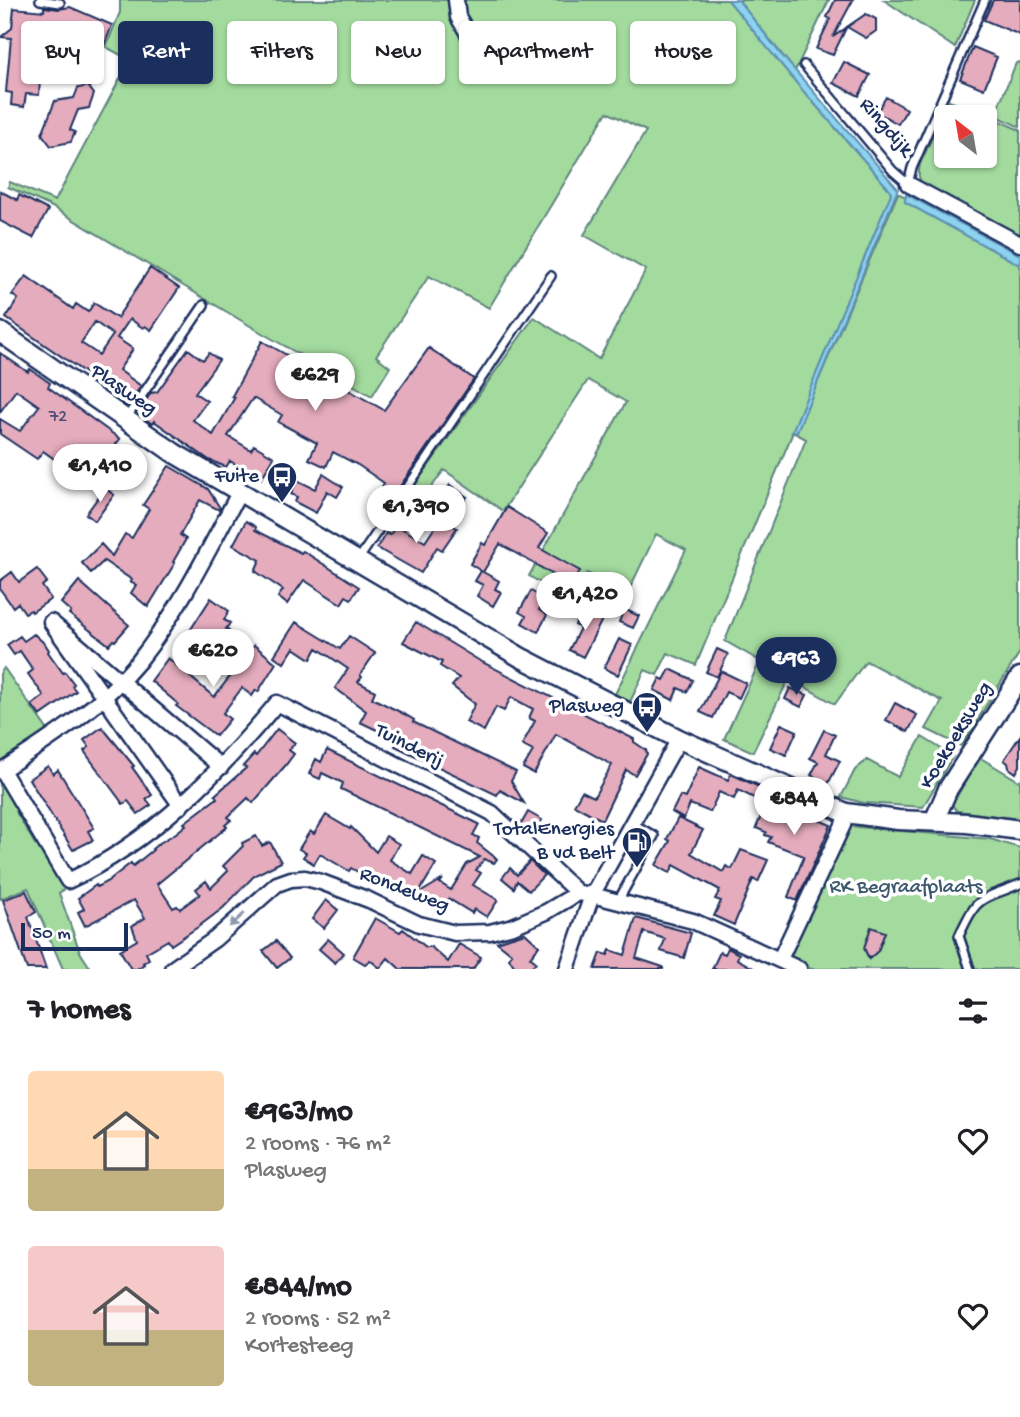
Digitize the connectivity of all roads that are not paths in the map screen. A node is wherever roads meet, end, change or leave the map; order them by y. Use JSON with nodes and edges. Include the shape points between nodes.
{"nodes":[{"id":1,"x":40,"y":0,"type":"edge"},
{"id":2,"x":456,"y":0,"type":"edge"},
{"id":3,"x":985,"y":0,"type":"edge"},
{"id":4,"x":60,"y":3,"type":"dead end"},
{"id":5,"x":460,"y":21,"type":"edge"},
{"id":6,"x":804,"y":65,"type":"dead end"},
{"id":7,"x":908,"y":184,"type":"junction"},
{"id":8,"x":1020,"y":244,"type":"edge"},
{"id":9,"x":551,"y":276,"type":"dead end"},
{"id":10,"x":204,"y":305,"type":"dead end"},
{"id":11,"x":0,"y":332,"type":"edge"},
{"id":12,"x":125,"y":421,"type":"junction"},
{"id":13,"x":240,"y":491,"type":"junction"},
{"id":14,"x":358,"y":561,"type":"junction"},
{"id":15,"x":1020,"y":677,"type":"edge"},
{"id":16,"x":119,"y":680,"type":"junction"},
{"id":17,"x":103,"y":697,"type":"junction"},
{"id":18,"x":680,"y":739,"type":"junction"},
{"id":19,"x":221,"y":767,"type":"junction"},
{"id":20,"x":180,"y":806,"type":"junction"},
{"id":21,"x":846,"y":813,"type":"junction"},
{"id":22,"x":934,"y":821,"type":"junction"},
{"id":23,"x":632,"y":823,"type":"junction"},
{"id":24,"x":1020,"y":831,"type":"edge"},
{"id":25,"x":1020,"y":884,"type":"edge"},
{"id":26,"x":585,"y":894,"type":"junction"},
{"id":27,"x":618,"y":902,"type":"junction"},
{"id":28,"x":780,"y":959,"type":"junction"},
{"id":29,"x":172,"y":969,"type":"edge"},
{"id":30,"x":567,"y":969,"type":"edge"},
{"id":31,"x":799,"y":969,"type":"edge"},
{"id":32,"x":970,"y":969,"type":"edge"}],
"edges":[{"from":1,"to":4,"type":"lane"},
{"from":2,"to":5,"type":"street"},
{"from":3,"to":7,"type":"lane","name":"Ringdijk"},
{"from":6,"to":7,"type":"lane","name":"Ringdijk"},
{"from":7,"to":8,"type":"street","name":"Ringdijk"},
{"from":9,"to":14,"type":"lane"},
{"from":10,"to":12,"type":"lane"},
{"from":11,"to":12,"type":"street","name":"Plasweg"},
{"from":12,"to":13,"type":"street","name":"Plasweg"},
{"from":13,"to":14,"type":"street","name":"Plasweg"},
{"from":13,"to":16,"type":"street","name":"Tuinderij","via":[[185,593],[138,661]]},
{"from":14,"to":18,"type":"street","name":"Plasweg","via":[[520,657]]},
{"from":15,"to":22,"type":"street","name":"Koekoeksweg","via":[[948,789]]},
{"from":16,"to":17,"type":"street","name":"Tuinderij"},
{"from":16,"to":17,"type":"street","via":[[51,622]]},
{"from":16,"to":19,"type":"street"},
{"from":17,"to":20,"type":"street"},
{"from":17,"to":20,"type":"street","name":"Tuinderij","via":[[54,737],[2,770],[68,881],[119,853]]},
{"from":18,"to":21,"type":"street","name":"Plasweg"},
{"from":18,"to":23,"type":"street"},
{"from":19,"to":20,"type":"street","name":"Tuinderij"},
{"from":19,"to":26,"type":"street","name":"Tuinderij","via":[[277,703],[492,813]]},
{"from":21,"to":22,"type":"street","name":"Plasweg"},
{"from":21,"to":28,"type":"street"},
{"from":22,"to":24,"type":"street","name":"Plasweg"},
{"from":23,"to":26,"type":"street"},
{"from":23,"to":27,"type":"lane","via":[[654,836]]},
{"from":25,"to":32,"type":"lane","via":[[974,905],[959,936]]},
{"from":26,"to":27,"type":"street"},
{"from":26,"to":29,"type":"street","name":"Rondeweg","one_way":true,"via":[[513,926],[455,933],[419,924],[321,882],[291,879],[277,884],[215,939]]},
{"from":26,"to":30,"type":"street"},
{"from":27,"to":28,"type":"street","via":[[693,922]]},
{"from":28,"to":31,"type":"street"}]}
